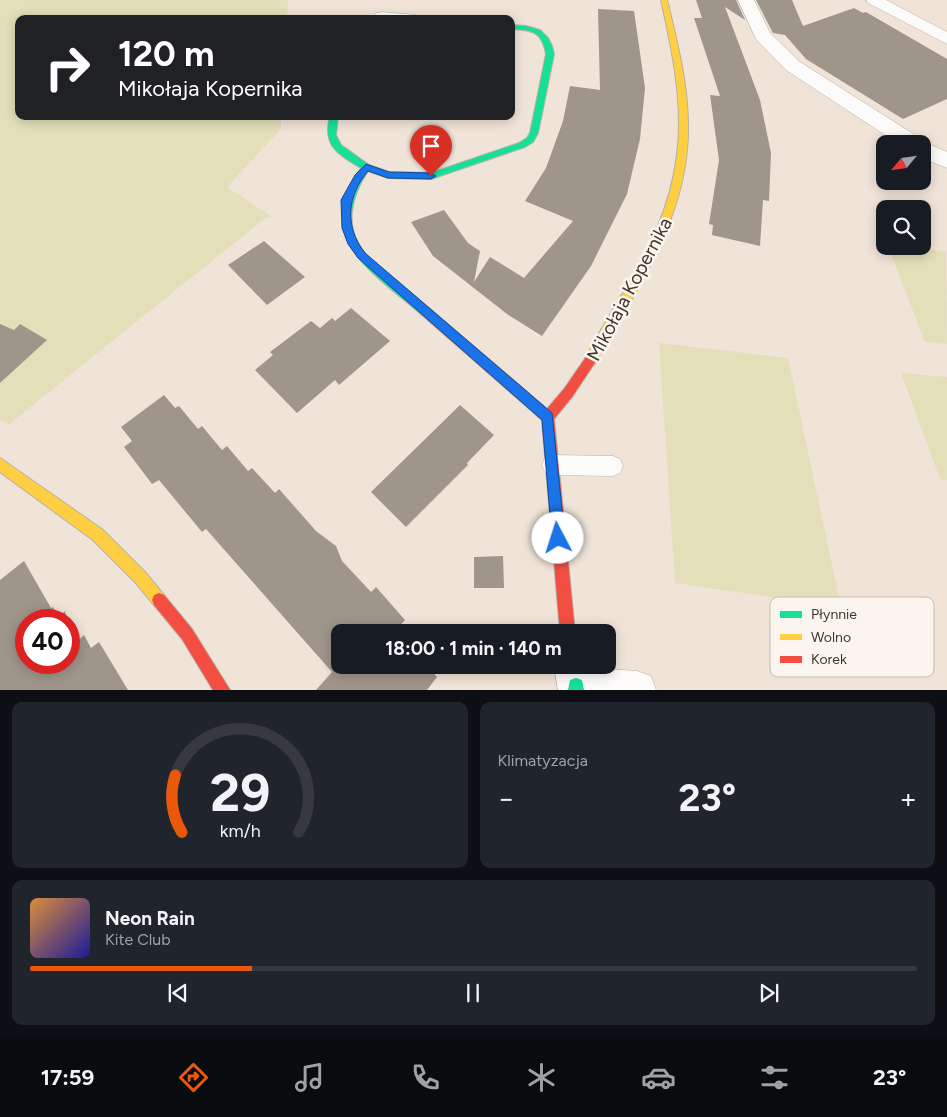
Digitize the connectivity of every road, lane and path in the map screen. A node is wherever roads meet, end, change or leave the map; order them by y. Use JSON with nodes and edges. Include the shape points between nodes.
{"nodes":[{"id":1,"x":378,"y":0,"type":"edge"},
{"id":2,"x":664,"y":0,"type":"edge"},
{"id":3,"x":746,"y":0,"type":"edge"},
{"id":4,"x":874,"y":0,"type":"edge"},
{"id":5,"x":382,"y":15,"type":"edge"},
{"id":6,"x":515,"y":27,"type":"edge"},
{"id":7,"x":947,"y":40,"type":"edge"},
{"id":8,"x":333,"y":120,"type":"edge"},
{"id":9,"x":900,"y":135,"type":"edge"},
{"id":10,"x":931,"y":153,"type":"edge"},
{"id":11,"x":947,"y":161,"type":"edge"},
{"id":12,"x":366,"y":167,"type":"junction"},
{"id":13,"x":548,"y":417,"type":"junction"},
{"id":14,"x":0,"y":464,"type":"edge"},
{"id":15,"x":552,"y":465,"type":"junction"},
{"id":16,"x":613,"y":466,"type":"dead end"},
{"id":17,"x":567,"y":624,"type":"edge"},
{"id":18,"x":575,"y":680,"type":"edge"},
{"id":19,"x":222,"y":690,"type":"edge"},
{"id":20,"x":637,"y":690,"type":"edge"}],
"edges":[{"from":1,"to":5,"type":"street"},
{"from":2,"to":13,"type":"street","name":"Mikołaja Kopernika","via":[[680,72],[685,122],[680,175],[670,213],[655,249],[575,387]]},
{"from":3,"to":9,"type":"street","via":[[762,35],[793,66]]},
{"from":4,"to":7,"type":"street"},
{"from":6,"to":12,"type":"street","via":[[537,30],[549,44],[550,54],[530,140],[510,150],[431,176],[388,175]]},
{"from":8,"to":12,"type":"street","via":[[328,133],[331,141]]},
{"from":10,"to":11,"type":"street"},
{"from":12,"to":13,"type":"street","via":[[346,200],[347,228],[353,244],[362,256]]},
{"from":13,"to":15,"type":"street"},
{"from":14,"to":19,"type":"street","via":[[98,535],[133,570],[186,634]]},
{"from":15,"to":16,"type":"lane"},
{"from":15,"to":17,"type":"street"},
{"from":18,"to":20,"type":"street"}]}
